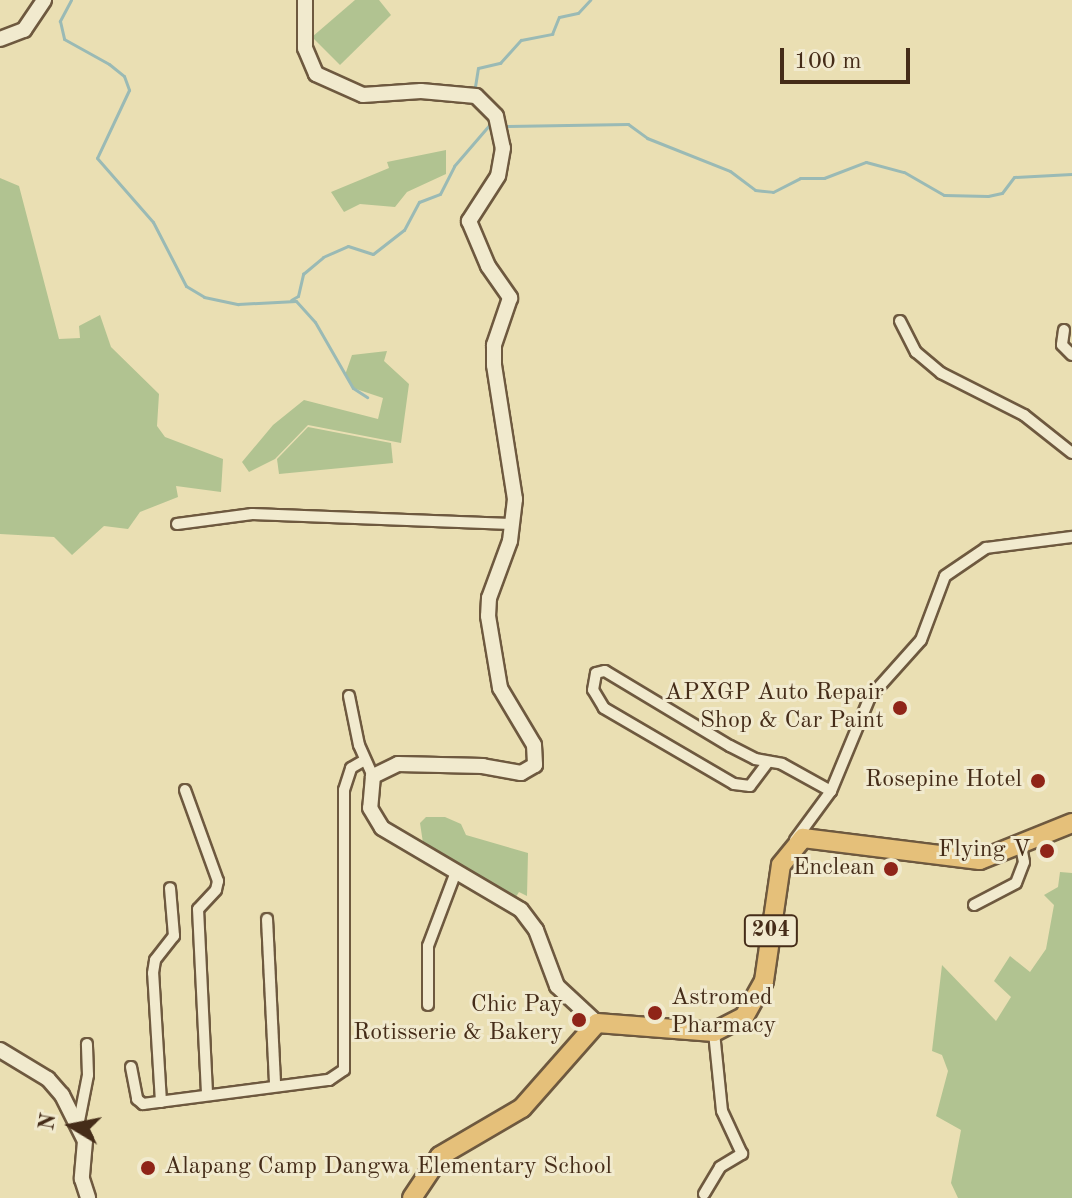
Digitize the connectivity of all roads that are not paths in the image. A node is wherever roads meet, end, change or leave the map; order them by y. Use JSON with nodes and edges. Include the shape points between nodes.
{"nodes":[{"id":1,"x":44,"y":0,"type":"edge"},
{"id":2,"x":305,"y":0,"type":"edge"},
{"id":3,"x":0,"y":39,"type":"edge"},
{"id":4,"x":900,"y":321,"type":"dead end"},
{"id":5,"x":1064,"y":330,"type":"dead end"},
{"id":6,"x":1072,"y":355,"type":"edge"},
{"id":7,"x":1058,"y":440,"type":"junction"},
{"id":8,"x":1072,"y":444,"type":"edge"},
{"id":9,"x":1072,"y":453,"type":"edge"},
{"id":10,"x":177,"y":524,"type":"dead end"},
{"id":11,"x":511,"y":524,"type":"junction"},
{"id":12,"x":1072,"y":537,"type":"edge"},
{"id":13,"x":349,"y":696,"type":"dead end"},
{"id":14,"x":365,"y":760,"type":"junction"},
{"id":15,"x":768,"y":762,"type":"junction"},
{"id":16,"x":373,"y":776,"type":"junction"},
{"id":17,"x":185,"y":790,"type":"dead end"},
{"id":18,"x":831,"y":791,"type":"junction"},
{"id":19,"x":1072,"y":823,"type":"edge"},
{"id":20,"x":793,"y":845,"type":"junction"},
{"id":21,"x":1021,"y":846,"type":"junction"},
{"id":22,"x":456,"y":872,"type":"junction"},
{"id":23,"x":170,"y":888,"type":"dead end"},
{"id":24,"x":974,"y":905,"type":"dead end"},
{"id":25,"x":267,"y":919,"type":"dead end"},
{"id":26,"x":428,"y":1005,"type":"dead end"},
{"id":27,"x":597,"y":1023,"type":"junction"},
{"id":28,"x":714,"y":1032,"type":"junction"},
{"id":29,"x":87,"y":1044,"type":"dead end"},
{"id":30,"x":0,"y":1050,"type":"edge"},
{"id":31,"x":131,"y":1067,"type":"dead end"},
{"id":32,"x":275,"y":1085,"type":"junction"},
{"id":33,"x":207,"y":1095,"type":"junction"},
{"id":34,"x":161,"y":1102,"type":"junction"},
{"id":35,"x":78,"y":1126,"type":"junction"},
{"id":36,"x":704,"y":1194,"type":"dead end"},
{"id":37,"x":88,"y":1198,"type":"edge"},
{"id":38,"x":412,"y":1198,"type":"edge"}],
"edges":[{"from":1,"to":3,"type":"street","via":[[24,30]]},
{"from":2,"to":11,"type":"street","via":[[307,60],[330,83],[363,95],[421,91],[472,96],[496,116],[503,148],[498,176],[469,221],[488,266],[510,298],[494,345],[499,419],[515,485]]},
{"from":4,"to":7,"type":"street","via":[[916,352],[941,373],[1024,415]]},
{"from":5,"to":6,"type":"street","via":[[1062,345]]},
{"from":7,"to":8,"type":"street"},
{"from":7,"to":9,"type":"street"},
{"from":10,"to":11,"type":"street","via":[[252,514]]},
{"from":11,"to":16,"type":"street","via":[[505,562],[489,598],[489,636],[500,688],[534,745],[535,765],[521,773],[413,762]]},
{"from":12,"to":18,"type":"street","via":[[986,548],[945,576],[921,640],[870,697]]},
{"from":13,"to":14,"type":"street"},
{"from":14,"to":16,"type":"street"},
{"from":14,"to":32,"type":"street","via":[[351,768],[344,790],[344,1070],[329,1080]]},
{"from":15,"to":15,"type":"street","via":[[730,746],[613,675],[596,673],[593,690],[604,708],[734,784],[750,786]]},
{"from":15,"to":18,"type":"street","via":[[782,764]]},
{"from":16,"to":22,"type":"street","via":[[370,808],[375,820]]},
{"from":17,"to":33,"type":"street","via":[[218,881],[198,909]]},
{"from":18,"to":20,"type":"street"},
{"from":19,"to":21,"type":"highway"},
{"from":20,"to":21,"type":"highway","via":[[803,838],[833,838],[965,860],[992,858]]},
{"from":20,"to":28,"type":"highway","number":"204","via":[[781,865],[758,998],[737,1023]]},
{"from":21,"to":24,"type":"street","via":[[1024,862],[1016,883]]},
{"from":22,"to":26,"type":"street","via":[[428,946]]},
{"from":22,"to":27,"type":"street","via":[[521,910],[536,930],[557,986]]},
{"from":23,"to":34,"type":"street","via":[[174,936],[155,960],[153,973]]},
{"from":25,"to":32,"type":"street"},
{"from":27,"to":28,"type":"highway"},
{"from":27,"to":38,"type":"highway","via":[[522,1108],[440,1156]]},
{"from":28,"to":36,"type":"street","via":[[722,1111],[742,1154],[720,1167]]},
{"from":29,"to":35,"type":"street","via":[[89,1067]]},
{"from":30,"to":35,"type":"street","via":[[56,1086]]},
{"from":31,"to":34,"type":"street","via":[[138,1102]]},
{"from":32,"to":33,"type":"street"},
{"from":33,"to":34,"type":"street"},
{"from":35,"to":37,"type":"street","via":[[86,1148],[82,1179]]}]}
